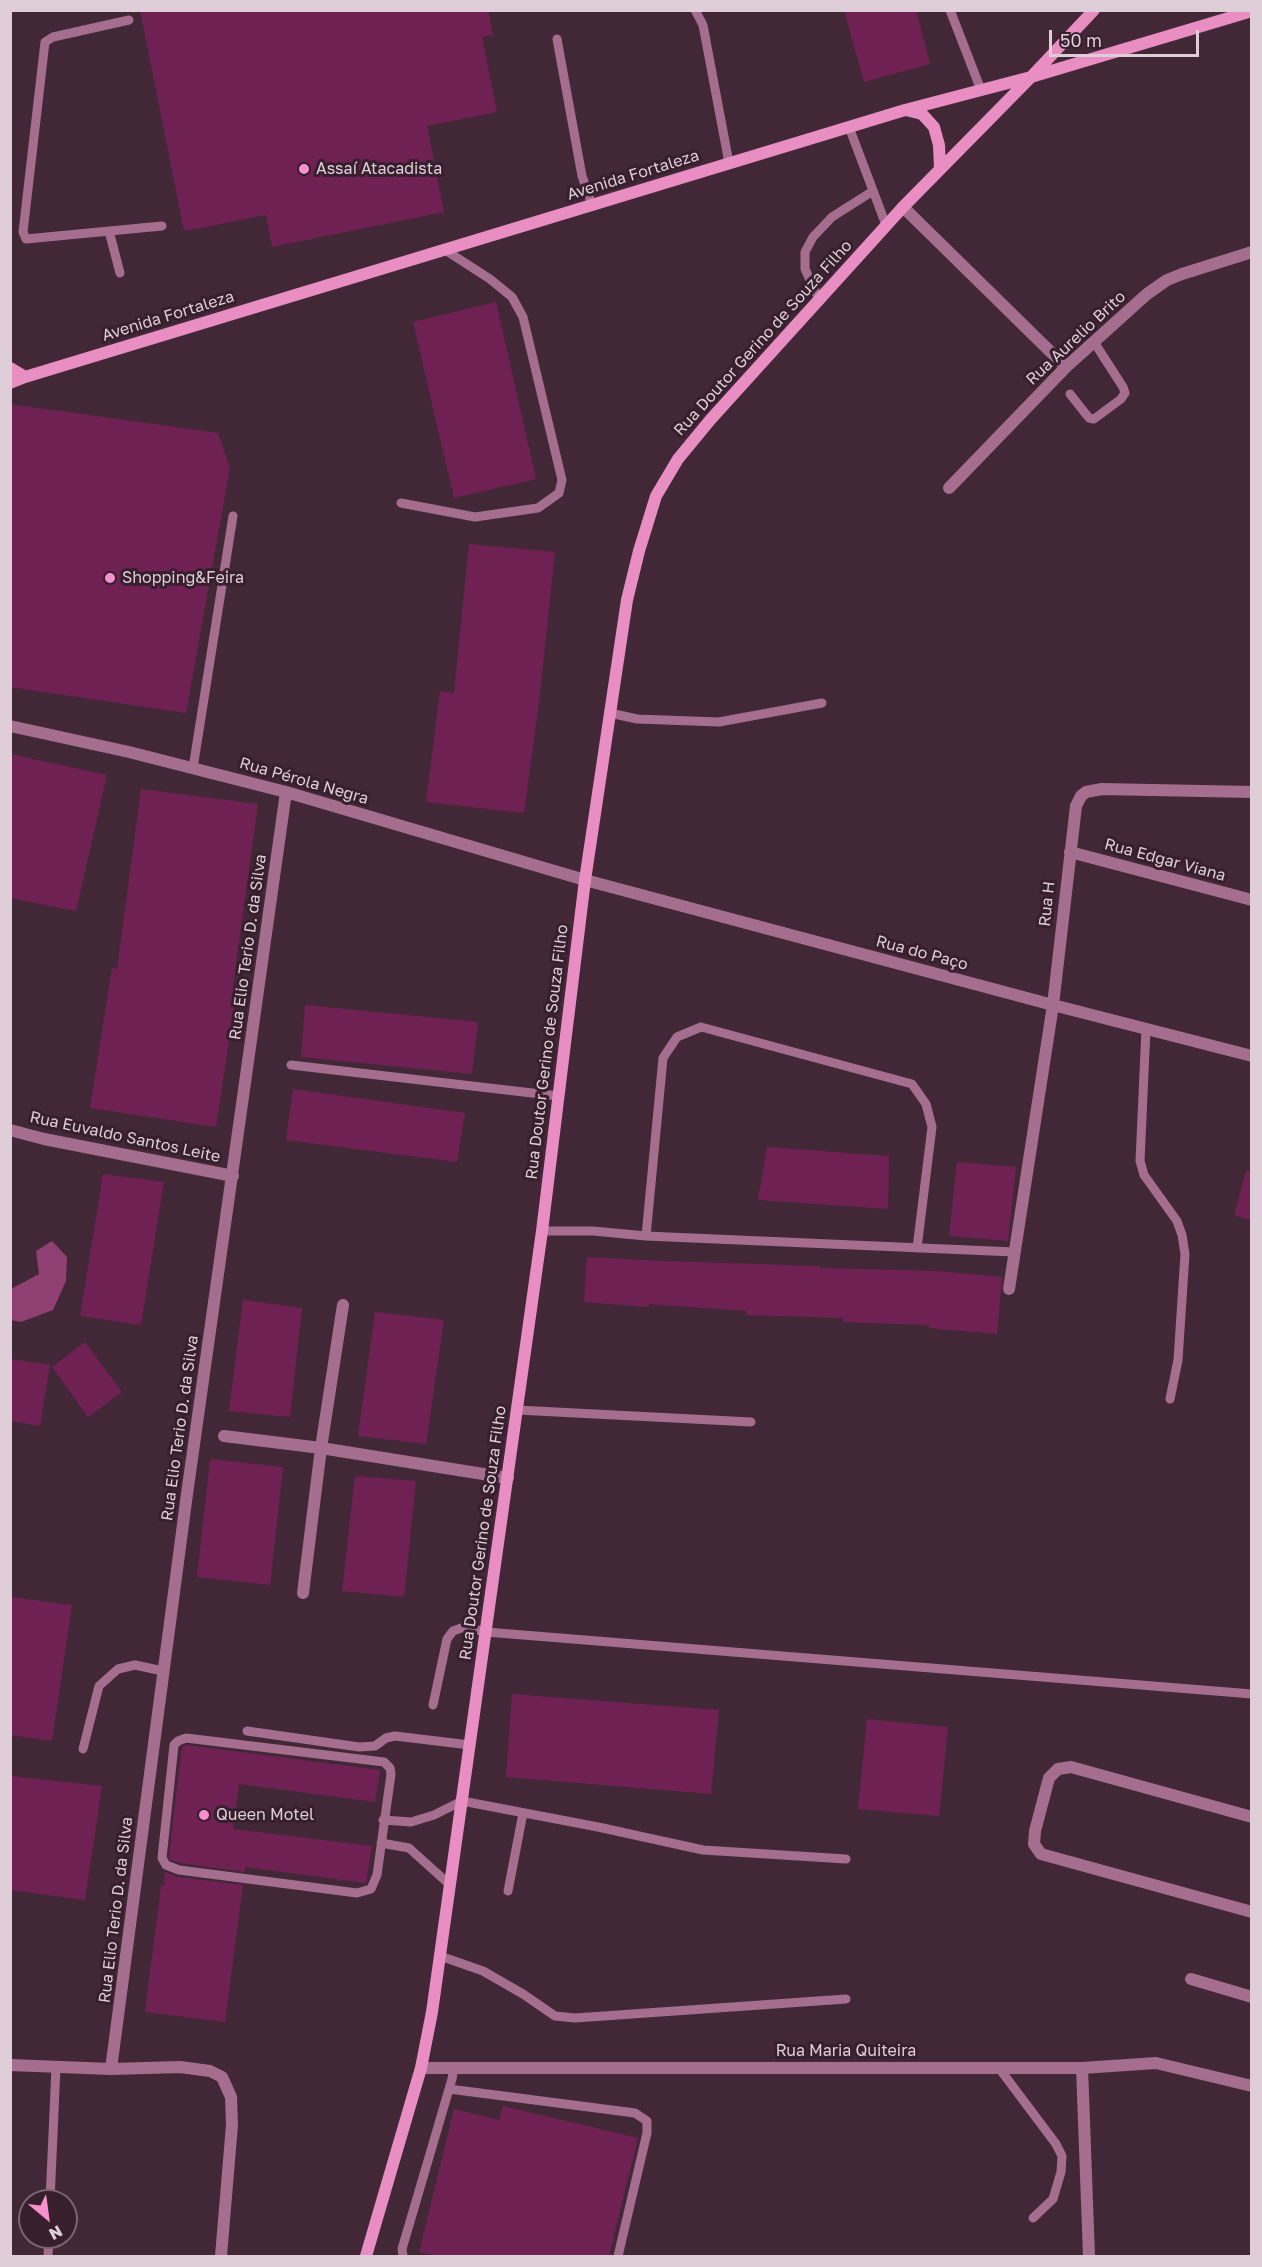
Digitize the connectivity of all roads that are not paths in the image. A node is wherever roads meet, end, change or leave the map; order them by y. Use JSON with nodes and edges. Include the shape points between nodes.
{"nodes":[{"id":1,"x":695,"y":10,"type":"edge"},
{"id":2,"x":950,"y":10,"type":"edge"},
{"id":3,"x":1094,"y":10,"type":"edge"},
{"id":4,"x":1251,"y":11,"type":"edge"},
{"id":5,"x":129,"y":20,"type":"dead end"},
{"id":6,"x":557,"y":39,"type":"dead end"},
{"id":7,"x":1031,"y":77,"type":"junction"},
{"id":8,"x":981,"y":90,"type":"junction"},
{"id":9,"x":905,"y":110,"type":"junction"},
{"id":10,"x":849,"y":127,"type":"junction"},
{"id":11,"x":729,"y":163,"type":"junction"},
{"id":12,"x":940,"y":168,"type":"junction"},
{"id":13,"x":873,"y":191,"type":"junction"},
{"id":14,"x":591,"y":205,"type":"junction"},
{"id":15,"x":903,"y":207,"type":"junction"},
{"id":16,"x":886,"y":225,"type":"junction"},
{"id":17,"x":162,"y":226,"type":"dead end"},
{"id":18,"x":109,"y":231,"type":"junction"},
{"id":19,"x":445,"y":250,"type":"junction"},
{"id":20,"x":1251,"y":252,"type":"edge"},
{"id":21,"x":120,"y":273,"type":"dead end"},
{"id":22,"x":819,"y":299,"type":"junction"},
{"id":23,"x":1094,"y":342,"type":"junction"},
{"id":24,"x":1066,"y":367,"type":"junction"},
{"id":25,"x":10,"y":368,"type":"edge"},
{"id":26,"x":25,"y":377,"type":"junction"},
{"id":27,"x":10,"y":383,"type":"edge"},
{"id":28,"x":1070,"y":394,"type":"dead end"},
{"id":29,"x":949,"y":488,"type":"dead end"},
{"id":30,"x":401,"y":503,"type":"dead end"},
{"id":31,"x":233,"y":516,"type":"dead end"},
{"id":32,"x":822,"y":703,"type":"dead end"},
{"id":33,"x":610,"y":713,"type":"junction"},
{"id":34,"x":10,"y":726,"type":"edge"},
{"id":35,"x":193,"y":768,"type":"junction"},
{"id":36,"x":286,"y":792,"type":"junction"},
{"id":37,"x":1251,"y":792,"type":"edge"},
{"id":38,"x":1070,"y":852,"type":"junction"},
{"id":39,"x":585,"y":880,"type":"junction"},
{"id":40,"x":1251,"y":900,"type":"edge"},
{"id":41,"x":1053,"y":1005,"type":"junction"},
{"id":42,"x":1146,"y":1029,"type":"junction"},
{"id":43,"x":1251,"y":1056,"type":"edge"},
{"id":44,"x":291,"y":1065,"type":"dead end"},
{"id":45,"x":558,"y":1096,"type":"junction"},
{"id":46,"x":10,"y":1130,"type":"edge"},
{"id":47,"x":232,"y":1176,"type":"junction"},
{"id":48,"x":542,"y":1231,"type":"junction"},
{"id":49,"x":646,"y":1236,"type":"junction"},
{"id":50,"x":917,"y":1248,"type":"junction"},
{"id":51,"x":1014,"y":1252,"type":"junction"},
{"id":52,"x":1009,"y":1289,"type":"dead end"},
{"id":53,"x":343,"y":1305,"type":"dead end"},
{"id":54,"x":1170,"y":1399,"type":"dead end"},
{"id":55,"x":517,"y":1410,"type":"junction"},
{"id":56,"x":751,"y":1422,"type":"dead end"},
{"id":57,"x":224,"y":1436,"type":"dead end"},
{"id":58,"x":321,"y":1448,"type":"junction"},
{"id":59,"x":508,"y":1478,"type":"junction"},
{"id":60,"x":303,"y":1593,"type":"dead end"},
{"id":61,"x":486,"y":1632,"type":"junction"},
{"id":62,"x":164,"y":1671,"type":"junction"},
{"id":63,"x":1251,"y":1694,"type":"edge"},
{"id":64,"x":433,"y":1705,"type":"dead end"},
{"id":65,"x":247,"y":1731,"type":"dead end"},
{"id":66,"x":470,"y":1745,"type":"junction"},
{"id":67,"x":84,"y":1749,"type":"dead end"},
{"id":68,"x":462,"y":1801,"type":"junction"},
{"id":69,"x":524,"y":1813,"type":"junction"},
{"id":70,"x":1251,"y":1817,"type":"edge"},
{"id":71,"x":383,"y":1820,"type":"junction"},
{"id":72,"x":381,"y":1843,"type":"junction"},
{"id":73,"x":846,"y":1859,"type":"dead end"},
{"id":74,"x":450,"y":1885,"type":"junction"},
{"id":75,"x":508,"y":1891,"type":"dead end"},
{"id":76,"x":1251,"y":1912,"type":"edge"},
{"id":77,"x":440,"y":1956,"type":"junction"},
{"id":78,"x":1191,"y":1979,"type":"dead end"},
{"id":79,"x":1251,"y":1997,"type":"edge"},
{"id":80,"x":846,"y":1999,"type":"dead end"},
{"id":81,"x":10,"y":2065,"type":"edge"},
{"id":82,"x":56,"y":2067,"type":"junction"},
{"id":83,"x":454,"y":2067,"type":"junction"},
{"id":84,"x":421,"y":2068,"type":"junction"},
{"id":85,"x":999,"y":2068,"type":"junction"},
{"id":86,"x":1082,"y":2068,"type":"junction"},
{"id":87,"x":111,"y":2069,"type":"junction"},
{"id":88,"x":1251,"y":2086,"type":"edge"},
{"id":89,"x":449,"y":2089,"type":"junction"},
{"id":90,"x":51,"y":2189,"type":"edge"},
{"id":91,"x":1033,"y":2218,"type":"dead end"},
{"id":92,"x":221,"y":2256,"type":"edge"},
{"id":93,"x":366,"y":2256,"type":"edge"},
{"id":94,"x":402,"y":2256,"type":"edge"},
{"id":95,"x":618,"y":2256,"type":"edge"},
{"id":96,"x":1089,"y":2256,"type":"edge"}],
"edges":[{"from":1,"to":11,"type":"lane","via":[[702,25]]},
{"from":2,"to":8,"type":"lane"},
{"from":3,"to":7,"type":"main road","name":"Rua Doutor Gerino de Souza Filho"},
{"from":4,"to":7,"type":"main road","name":"Avenida Fortaleza"},
{"from":5,"to":18,"type":"lane","via":[[45,42],[23,232],[26,239]]},
{"from":6,"to":14,"type":"lane"},
{"from":7,"to":8,"type":"main road","name":"Avenida Fortaleza"},
{"from":7,"to":12,"type":"main road","name":"Rua Doutor Gerino de Souza Filho"},
{"from":8,"to":9,"type":"main road","name":"Avenida Fortaleza"},
{"from":9,"to":10,"type":"main road","name":"Avenida Fortaleza"},
{"from":9,"to":12,"type":"main road","via":[[922,114],[934,127]]},
{"from":10,"to":11,"type":"main road","name":"Avenida Fortaleza"},
{"from":10,"to":13,"type":"lane"},
{"from":11,"to":14,"type":"main road","name":"Avenida Fortaleza"},
{"from":12,"to":15,"type":"main road","name":"Rua Doutor Gerino de Souza Filho"},
{"from":13,"to":16,"type":"lane"},
{"from":13,"to":22,"type":"lane","via":[[832,216],[805,252],[805,269]]},
{"from":14,"to":19,"type":"main road","name":"Avenida Fortaleza"},
{"from":15,"to":16,"type":"main road","name":"Rua Doutor Gerino de Souza Filho"},
{"from":15,"to":24,"type":"street"},
{"from":16,"to":22,"type":"main road","name":"Rua Doutor Gerino de Souza Filho"},
{"from":17,"to":18,"type":"lane"},
{"from":18,"to":21,"type":"lane"},
{"from":19,"to":26,"type":"main road","name":"Avenida Fortaleza"},
{"from":19,"to":30,"type":"lane","via":[[512,297],[523,317],[562,480],[559,493],[538,508],[475,517]]},
{"from":20,"to":23,"type":"street","name":"Rua Aurelio Brito","via":[[1167,280]]},
{"from":22,"to":33,"type":"main road","name":"Rua Doutor Gerino de Souza Filho","via":[[711,418],[678,459],[656,496],[627,600]]},
{"from":23,"to":24,"type":"street","name":"Rua Aurelio Brito"},
{"from":23,"to":28,"type":"lane","via":[[1125,393],[1094,419]]},
{"from":24,"to":29,"type":"street","name":"Rua Aurelio Brito"},
{"from":25,"to":26,"type":"main road"},
{"from":26,"to":27,"type":"main road","name":"Avenida Fortaleza"},
{"from":31,"to":35,"type":"lane"},
{"from":32,"to":33,"type":"lane","via":[[719,722],[637,719]]},
{"from":33,"to":39,"type":"main road","name":"Rua Doutor Gerino de Souza Filho"},
{"from":34,"to":35,"type":"street","name":"Rua Pérola Negra"},
{"from":35,"to":36,"type":"street","name":"Rua Pérola Negra"},
{"from":36,"to":39,"type":"street","name":"Rua Pérola Negra"},
{"from":36,"to":47,"type":"street","name":"Rua Elio Terio D. da Silva"},
{"from":37,"to":38,"type":"street","name":"Rua H","via":[[1086,792],[1076,806]]},
{"from":38,"to":40,"type":"street","name":"Rua Edgar Viana"},
{"from":38,"to":41,"type":"street","name":"Rua H"},
{"from":39,"to":41,"type":"street","name":"Rua do Paço"},
{"from":39,"to":45,"type":"main road","name":"Rua Doutor Gerino de Souza Filho"},
{"from":41,"to":42,"type":"street","name":"Rua do Paço"},
{"from":41,"to":51,"type":"street","name":"Rua H"},
{"from":42,"to":43,"type":"street","name":"Rua do Paço"},
{"from":42,"to":54,"type":"lane","via":[[1140,1161],[1144,1175],[1177,1221],[1185,1254],[1178,1360]]},
{"from":44,"to":45,"type":"lane"},
{"from":45,"to":48,"type":"main road","name":"Rua Doutor Gerino de Souza Filho"},
{"from":46,"to":47,"type":"street","name":"Rua Euvaldo Santos Leite"},
{"from":47,"to":62,"type":"street","name":"Rua Elio Terio D. da Silva"},
{"from":48,"to":49,"type":"lane"},
{"from":48,"to":55,"type":"main road","name":"Rua Doutor Gerino de Souza Filho"},
{"from":49,"to":50,"type":"lane"},
{"from":49,"to":50,"type":"lane","via":[[663,1058],[676,1037],[701,1027],[912,1084],[926,1104],[932,1127]]},
{"from":50,"to":51,"type":"lane"},
{"from":51,"to":52,"type":"street","name":"Rua H"},
{"from":53,"to":58,"type":"street"},
{"from":55,"to":56,"type":"lane"},
{"from":55,"to":59,"type":"main road","name":"Rua Doutor Gerino de Souza Filho"},
{"from":57,"to":58,"type":"street"},
{"from":58,"to":59,"type":"street"},
{"from":58,"to":60,"type":"street"},
{"from":59,"to":61,"type":"main road","name":"Rua Doutor Gerino de Souza Filho"},
{"from":61,"to":63,"type":"lane"},
{"from":61,"to":64,"type":"lane","via":[[464,1627],[453,1631],[447,1639]]},
{"from":61,"to":66,"type":"main road","name":"Rua Doutor Gerino de Souza Filho"},
{"from":62,"to":67,"type":"lane","via":[[135,1665],[118,1669],[99,1686]]},
{"from":62,"to":87,"type":"street","name":"Rua Elio Terio D. da Silva"},
{"from":65,"to":66,"type":"lane","via":[[359,1747],[375,1746],[395,1736]]},
{"from":66,"to":68,"type":"main road","name":"Rua Doutor Gerino de Souza Filho"},
{"from":68,"to":69,"type":"lane"},
{"from":68,"to":71,"type":"lane","via":[[411,1822]]},
{"from":68,"to":74,"type":"main road","name":"Rua Doutor Gerino de Souza Filho"},
{"from":69,"to":73,"type":"lane","via":[[703,1851]]},
{"from":69,"to":75,"type":"lane"},
{"from":70,"to":76,"type":"street","via":[[1071,1767],[1058,1769],[1049,1778],[1034,1844],[1041,1854]]},
{"from":71,"to":72,"type":"lane"},
{"from":71,"to":72,"type":"lane","via":[[391,1774],[384,1762],[186,1738],[174,1745],[162,1858],[166,1864],[179,1870],[357,1893],[371,1889]]},
{"from":72,"to":74,"type":"lane","via":[[409,1848]]},
{"from":74,"to":77,"type":"main road","name":"Rua Doutor Gerino de Souza Filho"},
{"from":77,"to":80,"type":"lane","via":[[483,1971],[555,2016],[575,2018]]},
{"from":77,"to":84,"type":"main road","name":"Rua Doutor Gerino de Souza Filho"},
{"from":78,"to":79,"type":"street"},
{"from":81,"to":82,"type":"street"},
{"from":82,"to":87,"type":"street"},
{"from":82,"to":90,"type":"lane"},
{"from":83,"to":84,"type":"street","name":"Rua Maria Quiteira"},
{"from":83,"to":85,"type":"street","name":"Rua Maria Quiteira"},
{"from":83,"to":89,"type":"lane"},
{"from":84,"to":93,"type":"main road","name":"Rua Doutor Gerino de Souza Filho"},
{"from":85,"to":86,"type":"street","name":"Rua Maria Quiteira"},
{"from":85,"to":91,"type":"lane","via":[[1062,2156],[1053,2199]]},
{"from":86,"to":88,"type":"street","name":"Rua Maria Quiteira","via":[[1156,2063]]},
{"from":86,"to":96,"type":"street"},
{"from":87,"to":92,"type":"street","via":[[180,2067],[210,2071],[222,2077],[231,2097],[232,2125]]},
{"from":89,"to":94,"type":"lane"},
{"from":89,"to":95,"type":"lane","via":[[635,2113],[647,2121]]}]}
